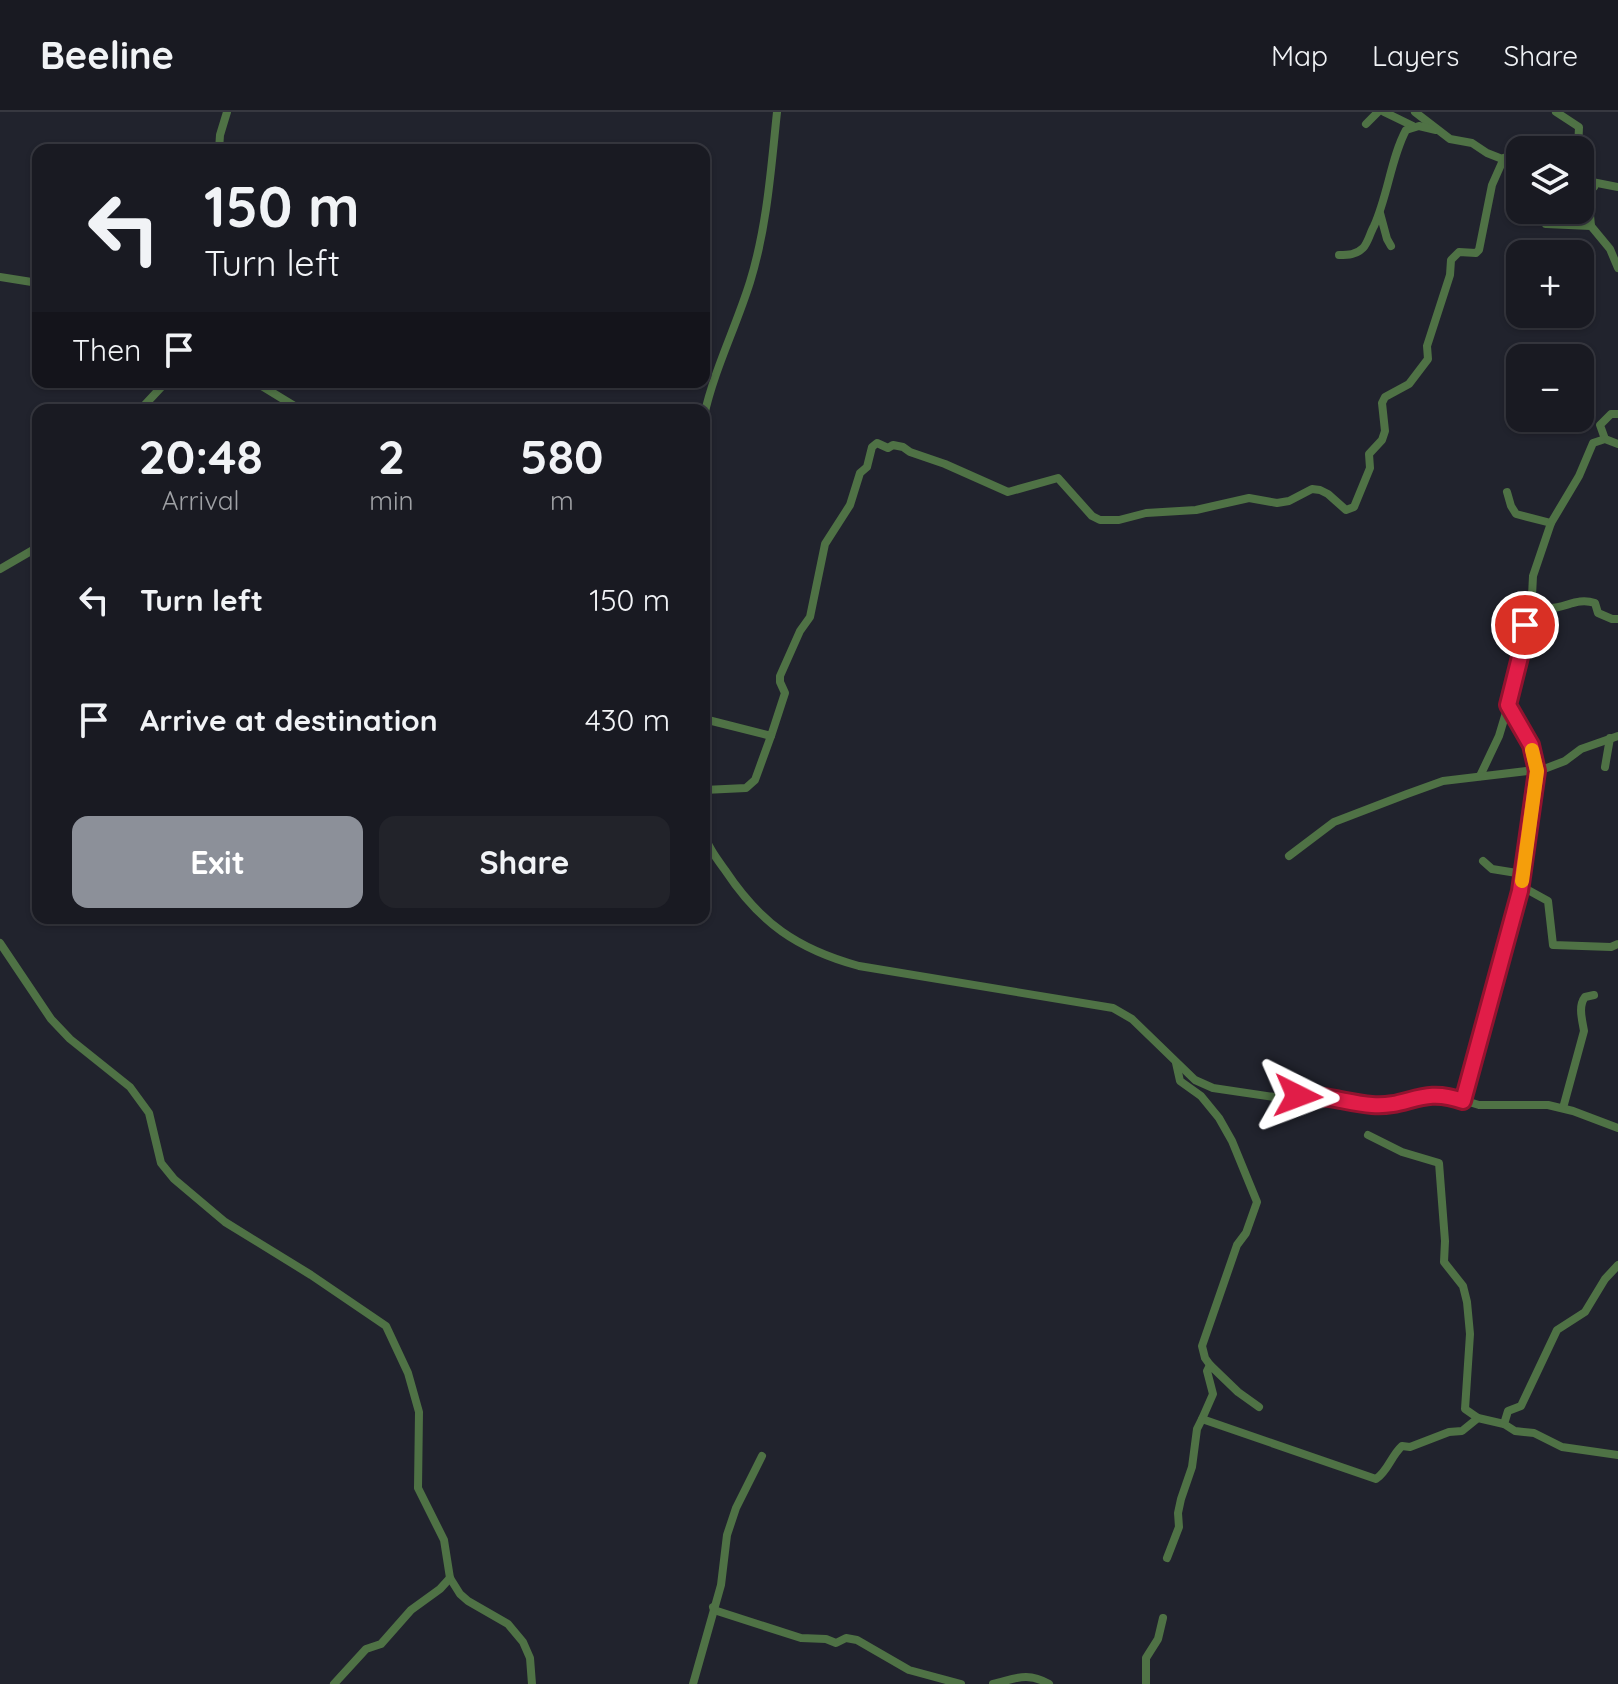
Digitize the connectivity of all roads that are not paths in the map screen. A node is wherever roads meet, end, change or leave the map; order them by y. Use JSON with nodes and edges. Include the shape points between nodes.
{"nodes":[{"id":1,"x":227,"y":112,"type":"edge"},
{"id":2,"x":777,"y":112,"type":"edge"},
{"id":3,"x":1381,"y":112,"type":"edge"},
{"id":4,"x":1415,"y":112,"type":"edge"},
{"id":5,"x":1556,"y":112,"type":"edge"},
{"id":6,"x":1366,"y":124,"type":"dead end"},
{"id":7,"x":1413,"y":126,"type":"junction"},
{"id":8,"x":1436,"y":130,"type":"junction"},
{"id":9,"x":1579,"y":136,"type":"edge"},
{"id":10,"x":219,"y":144,"type":"edge"},
{"id":11,"x":1504,"y":158,"type":"joint"},
{"id":12,"x":1594,"y":182,"type":"edge"},
{"id":13,"x":1618,"y":187,"type":"edge"},
{"id":14,"x":1380,"y":213,"type":"junction"},
{"id":15,"x":1546,"y":224,"type":"edge"},
{"id":16,"x":1591,"y":226,"type":"joint"},
{"id":17,"x":1391,"y":246,"type":"dead end"},
{"id":18,"x":1339,"y":255,"type":"dead end"},
{"id":19,"x":1618,"y":268,"type":"edge"},
{"id":20,"x":0,"y":277,"type":"edge"},
{"id":21,"x":32,"y":282,"type":"edge"},
{"id":22,"x":160,"y":388,"type":"edge"},
{"id":23,"x":265,"y":388,"type":"edge"},
{"id":24,"x":146,"y":404,"type":"edge"},
{"id":25,"x":291,"y":404,"type":"edge"},
{"id":26,"x":708,"y":404,"type":"edge"},
{"id":27,"x":1618,"y":414,"type":"edge"},
{"id":28,"x":1605,"y":439,"type":"junction"},
{"id":29,"x":1618,"y":444,"type":"edge"},
{"id":30,"x":1507,"y":492,"type":"dead end"},
{"id":31,"x":1551,"y":523,"type":"junction"},
{"id":32,"x":32,"y":550,"type":"edge"},
{"id":33,"x":0,"y":569,"type":"edge"},
{"id":34,"x":1531,"y":601,"type":"junction"},
{"id":35,"x":1618,"y":619,"type":"edge"},
{"id":36,"x":1508,"y":705,"type":"junction"},
{"id":37,"x":710,"y":721,"type":"edge"},
{"id":38,"x":771,"y":736,"type":"junction"},
{"id":39,"x":1614,"y":737,"type":"edge"},
{"id":40,"x":1605,"y":767,"type":"dead end"},
{"id":41,"x":1537,"y":771,"type":"junction"},
{"id":42,"x":1480,"y":776,"type":"junction"},
{"id":43,"x":710,"y":790,"type":"edge"},
{"id":44,"x":710,"y":846,"type":"edge"},
{"id":45,"x":1289,"y":856,"type":"dead end"},
{"id":46,"x":1483,"y":861,"type":"dead end"},
{"id":47,"x":1522,"y":879,"type":"junction"},
{"id":48,"x":0,"y":943,"type":"edge"},
{"id":49,"x":1618,"y":944,"type":"edge"},
{"id":50,"x":1594,"y":995,"type":"dead end"},
{"id":51,"x":1176,"y":1063,"type":"junction"},
{"id":52,"x":1463,"y":1101,"type":"junction"},
{"id":53,"x":1563,"y":1108,"type":"junction"},
{"id":54,"x":1618,"y":1128,"type":"edge"},
{"id":55,"x":1368,"y":1135,"type":"dead end"},
{"id":56,"x":1618,"y":1265,"type":"edge"},
{"id":57,"x":1210,"y":1365,"type":"junction"},
{"id":58,"x":1259,"y":1407,"type":"dead end"},
{"id":59,"x":1478,"y":1418,"type":"junction"},
{"id":60,"x":1202,"y":1419,"type":"junction"},
{"id":61,"x":1504,"y":1424,"type":"junction"},
{"id":62,"x":1618,"y":1455,"type":"edge"},
{"id":63,"x":762,"y":1456,"type":"dead end"},
{"id":64,"x":1167,"y":1558,"type":"dead end"},
{"id":65,"x":450,"y":1578,"type":"junction"},
{"id":66,"x":713,"y":1607,"type":"junction"},
{"id":67,"x":1163,"y":1618,"type":"dead end"},
{"id":68,"x":530,"y":1682,"type":"edge"},
{"id":69,"x":334,"y":1684,"type":"edge"},
{"id":70,"x":693,"y":1684,"type":"edge"},
{"id":71,"x":961,"y":1684,"type":"edge"},
{"id":72,"x":993,"y":1684,"type":"edge"},
{"id":73,"x":1049,"y":1684,"type":"edge"},
{"id":74,"x":1146,"y":1684,"type":"edge"}],
"edges":[{"from":1,"to":10,"type":"street"},
{"from":2,"to":26,"type":"street","via":[[768,199],[751,280]]},
{"from":3,"to":6,"type":"street"},
{"from":3,"to":7,"type":"street"},
{"from":4,"to":8,"type":"street"},
{"from":5,"to":9,"type":"street","via":[[1579,127]]},
{"from":7,"to":8,"type":"street"},
{"from":7,"to":14,"type":"street","via":[[1402,138]]},
{"from":8,"to":11,"type":"street"},
{"from":11,"to":38,"type":"street","via":[[1492,185],[1479,250],[1459,252],[1451,260],[1428,359],[1409,384],[1382,403],[1385,431],[1369,454],[1370,468],[1354,507],[1342,509],[1328,494],[1312,489],[1277,503],[1249,498],[1196,510],[1100,520],[1058,478],[1008,492],[903,447],[874,444],[850,505],[825,544],[810,617],[780,676],[785,693]]},
{"from":12,"to":13,"type":"street"},
{"from":14,"to":17,"type":"street"},
{"from":14,"to":18,"type":"street","via":[[1363,249]]},
{"from":15,"to":16,"type":"street"},
{"from":16,"to":19,"type":"street"},
{"from":20,"to":21,"type":"street"},
{"from":22,"to":24,"type":"street"},
{"from":23,"to":25,"type":"street"},
{"from":27,"to":28,"type":"street","via":[[1600,425]]},
{"from":28,"to":29,"type":"street"},
{"from":28,"to":31,"type":"street","via":[[1593,443]]},
{"from":30,"to":31,"type":"street","via":[[1516,514]]},
{"from":31,"to":34,"type":"street","via":[[1533,576]]},
{"from":32,"to":33,"type":"street"},
{"from":34,"to":35,"type":"street","via":[[1548,608],[1591,601],[1598,613]]},
{"from":34,"to":36,"type":"street"},
{"from":36,"to":41,"type":"street","via":[[1531,745]]},
{"from":36,"to":42,"type":"street"},
{"from":37,"to":38,"type":"street"},
{"from":38,"to":43,"type":"street","via":[[755,780],[746,788]]},
{"from":39,"to":40,"type":"street"},
{"from":39,"to":41,"type":"street"},
{"from":41,"to":42,"type":"street"},
{"from":41,"to":47,"type":"street"},
{"from":42,"to":45,"type":"street","via":[[1443,781],[1334,822]]},
{"from":44,"to":51,"type":"street","via":[[753,908],[802,946],[859,966],[1113,1008],[1132,1019]]},
{"from":46,"to":47,"type":"street"},
{"from":47,"to":49,"type":"street","via":[[1528,890],[1548,901],[1553,945]]},
{"from":47,"to":52,"type":"street"},
{"from":48,"to":65,"type":"street","via":[[51,1019],[137,1096],[149,1113],[161,1163],[174,1179],[225,1222],[386,1326],[419,1412],[418,1488],[444,1540]]},
{"from":50,"to":53,"type":"street","via":[[1582,1001],[1584,1031]]},
{"from":51,"to":52,"type":"street","via":[[1213,1088],[1281,1098],[1315,1095],[1373,1105],[1443,1094]]},
{"from":51,"to":57,"type":"street","via":[[1180,1081],[1219,1118],[1257,1202],[1202,1346]]},
{"from":52,"to":53,"type":"street"},
{"from":53,"to":54,"type":"street"},
{"from":55,"to":59,"type":"street","via":[[1439,1163],[1444,1262],[1463,1286],[1470,1334],[1465,1409]]},
{"from":56,"to":61,"type":"street","via":[[1585,1312],[1557,1330],[1521,1406],[1508,1411]]},
{"from":57,"to":58,"type":"street"},
{"from":57,"to":60,"type":"street","via":[[1213,1394]]},
{"from":59,"to":60,"type":"street","via":[[1462,1431],[1402,1446],[1376,1479]]},
{"from":59,"to":61,"type":"street"},
{"from":60,"to":64,"type":"street","via":[[1179,1527]]},
{"from":61,"to":62,"type":"street","via":[[1562,1447]]},
{"from":63,"to":66,"type":"street","via":[[727,1535]]},
{"from":65,"to":68,"type":"street","via":[[460,1594],[508,1624],[523,1642],[530,1658]]},
{"from":65,"to":69,"type":"street","via":[[381,1644],[366,1649]]},
{"from":66,"to":70,"type":"street"},
{"from":66,"to":71,"type":"street","via":[[801,1638],[857,1640],[909,1670]]},
{"from":67,"to":74,"type":"street","via":[[1146,1658]]},
{"from":72,"to":73,"type":"street","via":[[1018,1676]]}]}
